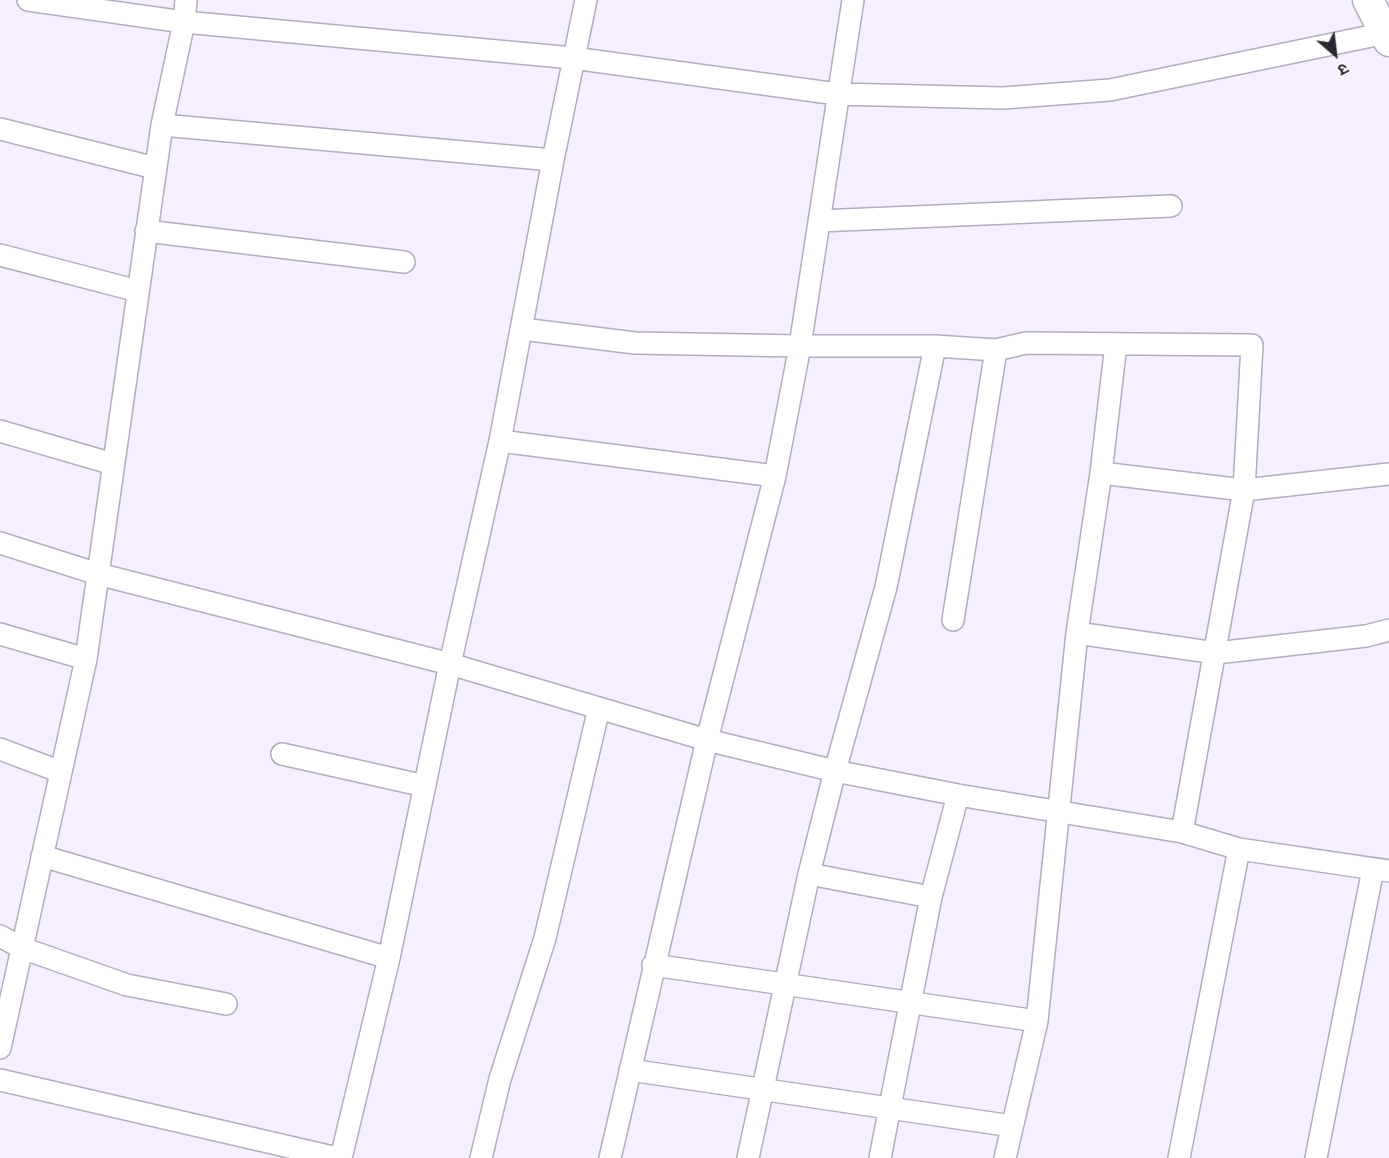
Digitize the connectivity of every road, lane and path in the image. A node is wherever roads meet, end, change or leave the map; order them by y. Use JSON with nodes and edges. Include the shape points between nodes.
{"nodes":[{"id":1,"x":28,"y":0,"type":"edge"},
{"id":2,"x":186,"y":0,"type":"edge"},
{"id":3,"x":586,"y":0,"type":"edge"},
{"id":4,"x":852,"y":0,"type":"edge"},
{"id":5,"x":1368,"y":0,"type":"edge"},
{"id":6,"x":184,"y":22,"type":"junction"},
{"id":7,"x":1388,"y":37,"type":"edge"},
{"id":8,"x":573,"y":58,"type":"junction"},
{"id":9,"x":837,"y":94,"type":"junction"},
{"id":10,"x":162,"y":125,"type":"junction"},
{"id":11,"x":0,"y":129,"type":"edge"},
{"id":12,"x":553,"y":160,"type":"junction"},
{"id":13,"x":155,"y":168,"type":"junction"},
{"id":14,"x":1171,"y":206,"type":"dead end"},
{"id":15,"x":819,"y":221,"type":"junction"},
{"id":16,"x":146,"y":231,"type":"junction"},
{"id":17,"x":0,"y":255,"type":"edge"},
{"id":18,"x":404,"y":262,"type":"dead end"},
{"id":19,"x":138,"y":291,"type":"junction"},
{"id":20,"x":522,"y":329,"type":"junction"},
{"id":21,"x":1116,"y":344,"type":"junction"},
{"id":22,"x":800,"y":346,"type":"junction"},
{"id":23,"x":935,"y":346,"type":"junction"},
{"id":24,"x":996,"y":350,"type":"junction"},
{"id":25,"x":0,"y":431,"type":"edge"},
{"id":26,"x":500,"y":441,"type":"junction"},
{"id":27,"x":113,"y":464,"type":"junction"},
{"id":28,"x":1101,"y":473,"type":"junction"},
{"id":29,"x":1389,"y":474,"type":"edge"},
{"id":30,"x":775,"y":476,"type":"junction"},
{"id":31,"x":1244,"y":490,"type":"junction"},
{"id":32,"x":0,"y":543,"type":"edge"},
{"id":33,"x":98,"y":574,"type":"junction"},
{"id":34,"x":953,"y":620,"type":"dead end"},
{"id":35,"x":1389,"y":630,"type":"edge"},
{"id":36,"x":1077,"y":633,"type":"junction"},
{"id":37,"x":0,"y":634,"type":"edge"},
{"id":38,"x":1215,"y":653,"type":"junction"},
{"id":39,"x":86,"y":659,"type":"junction"},
{"id":40,"x":450,"y":664,"type":"junction"},
{"id":41,"x":599,"y":708,"type":"junction"},
{"id":42,"x":707,"y":740,"type":"junction"},
{"id":43,"x":0,"y":749,"type":"edge"},
{"id":44,"x":282,"y":754,"type":"dead end"},
{"id":45,"x":835,"y":771,"type":"junction"},
{"id":46,"x":61,"y":772,"type":"junction"},
{"id":47,"x":425,"y":786,"type":"junction"},
{"id":48,"x":958,"y":795,"type":"junction"},
{"id":49,"x":1059,"y":811,"type":"junction"},
{"id":50,"x":1182,"y":832,"type":"junction"},
{"id":51,"x":1239,"y":849,"type":"junction"},
{"id":52,"x":42,"y":856,"type":"junction"},
{"id":53,"x":1381,"y":870,"type":"edge"},
{"id":54,"x":809,"y":874,"type":"junction"},
{"id":55,"x":932,"y":897,"type":"junction"},
{"id":56,"x":0,"y":936,"type":"edge"},
{"id":57,"x":22,"y":948,"type":"junction"},
{"id":58,"x":389,"y":958,"type":"junction"},
{"id":59,"x":653,"y":965,"type":"junction"},
{"id":60,"x":787,"y":984,"type":"junction"},
{"id":61,"x":911,"y":1002,"type":"junction"},
{"id":62,"x":226,"y":1004,"type":"dead end"},
{"id":63,"x":1038,"y":1020,"type":"junction"},
{"id":64,"x":0,"y":1048,"type":"edge"},
{"id":65,"x":630,"y":1070,"type":"junction"},
{"id":66,"x":0,"y":1080,"type":"edge"},
{"id":67,"x":764,"y":1090,"type":"junction"},
{"id":68,"x":891,"y":1107,"type":"junction"},
{"id":69,"x":1012,"y":1125,"type":"junction"},
{"id":70,"x":339,"y":1158,"type":"edge"},
{"id":71,"x":481,"y":1158,"type":"edge"},
{"id":72,"x":610,"y":1158,"type":"edge"},
{"id":73,"x":748,"y":1158,"type":"edge"},
{"id":74,"x":880,"y":1158,"type":"edge"},
{"id":75,"x":1005,"y":1158,"type":"edge"},
{"id":76,"x":1179,"y":1158,"type":"edge"},
{"id":77,"x":1316,"y":1158,"type":"edge"}],
"edges":[{"from":1,"to":6,"type":"street"},
{"from":2,"to":6,"type":"street"},
{"from":3,"to":8,"type":"street"},
{"from":4,"to":9,"type":"street"},
{"from":5,"to":7,"type":"street"},
{"from":6,"to":8,"type":"street"},
{"from":6,"to":10,"type":"street"},
{"from":7,"to":9,"type":"street","via":[[1110,90],[1003,98]]},
{"from":8,"to":9,"type":"street"},
{"from":8,"to":12,"type":"street"},
{"from":9,"to":15,"type":"street"},
{"from":10,"to":12,"type":"street"},
{"from":10,"to":13,"type":"street"},
{"from":11,"to":13,"type":"street"},
{"from":12,"to":20,"type":"street"},
{"from":13,"to":16,"type":"street"},
{"from":14,"to":15,"type":"street"},
{"from":15,"to":22,"type":"street"},
{"from":16,"to":18,"type":"street"},
{"from":16,"to":19,"type":"street"},
{"from":17,"to":19,"type":"street"},
{"from":19,"to":27,"type":"street"},
{"from":20,"to":22,"type":"street","via":[[635,343]]},
{"from":20,"to":26,"type":"street"},
{"from":21,"to":24,"type":"street","via":[[1026,343]]},
{"from":21,"to":28,"type":"street"},
{"from":21,"to":31,"type":"street","via":[[1252,345]]},
{"from":22,"to":23,"type":"street"},
{"from":22,"to":30,"type":"street"},
{"from":23,"to":24,"type":"street"},
{"from":23,"to":45,"type":"street","via":[[886,587]]},
{"from":24,"to":34,"type":"street"},
{"from":25,"to":27,"type":"street"},
{"from":26,"to":30,"type":"street"},
{"from":26,"to":40,"type":"street"},
{"from":27,"to":33,"type":"street"},
{"from":28,"to":31,"type":"street"},
{"from":28,"to":36,"type":"street"},
{"from":29,"to":31,"type":"street"},
{"from":30,"to":42,"type":"street"},
{"from":31,"to":38,"type":"street"},
{"from":32,"to":33,"type":"street"},
{"from":33,"to":39,"type":"street"},
{"from":33,"to":40,"type":"street"},
{"from":35,"to":38,"type":"street"},
{"from":36,"to":38,"type":"street"},
{"from":36,"to":49,"type":"street"},
{"from":37,"to":39,"type":"street"},
{"from":38,"to":50,"type":"street"},
{"from":39,"to":46,"type":"street"},
{"from":40,"to":41,"type":"street"},
{"from":40,"to":47,"type":"street"},
{"from":41,"to":42,"type":"street"},
{"from":41,"to":71,"type":"street","via":[[545,939],[500,1079]]},
{"from":42,"to":45,"type":"street"},
{"from":42,"to":59,"type":"street"},
{"from":43,"to":46,"type":"street"},
{"from":44,"to":47,"type":"street"},
{"from":45,"to":48,"type":"street"},
{"from":45,"to":54,"type":"street"},
{"from":46,"to":52,"type":"street"},
{"from":47,"to":58,"type":"street"},
{"from":48,"to":49,"type":"street"},
{"from":48,"to":55,"type":"street"},
{"from":49,"to":50,"type":"street"},
{"from":49,"to":63,"type":"street"},
{"from":50,"to":51,"type":"street"},
{"from":51,"to":53,"type":"street"},
{"from":51,"to":76,"type":"street"},
{"from":52,"to":57,"type":"street"},
{"from":52,"to":58,"type":"street"},
{"from":53,"to":77,"type":"street"},
{"from":54,"to":55,"type":"street"},
{"from":54,"to":60,"type":"street"},
{"from":55,"to":61,"type":"street"},
{"from":56,"to":57,"type":"street"},
{"from":57,"to":62,"type":"street","via":[[127,985]]},
{"from":57,"to":64,"type":"street"},
{"from":58,"to":70,"type":"street"},
{"from":59,"to":60,"type":"street"},
{"from":59,"to":65,"type":"street"},
{"from":60,"to":61,"type":"street"},
{"from":60,"to":67,"type":"street"},
{"from":61,"to":63,"type":"street"},
{"from":61,"to":68,"type":"street"},
{"from":63,"to":69,"type":"street"},
{"from":65,"to":67,"type":"street"},
{"from":65,"to":72,"type":"street"},
{"from":66,"to":70,"type":"street"},
{"from":67,"to":68,"type":"street"},
{"from":67,"to":73,"type":"street"},
{"from":68,"to":69,"type":"street"},
{"from":68,"to":74,"type":"street"},
{"from":69,"to":75,"type":"street"}]}
